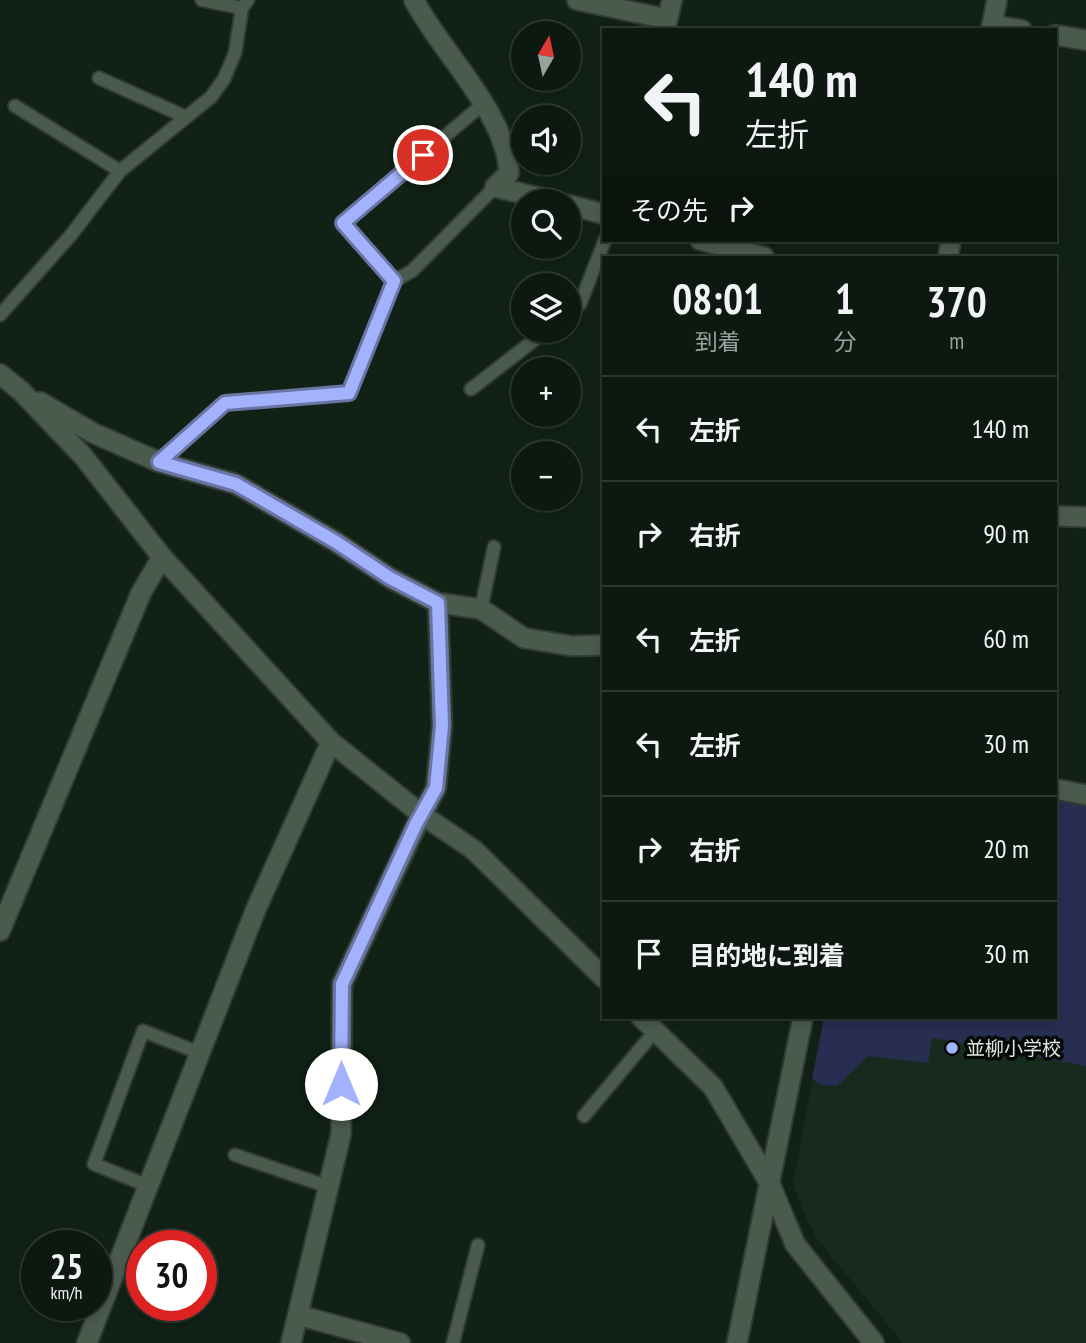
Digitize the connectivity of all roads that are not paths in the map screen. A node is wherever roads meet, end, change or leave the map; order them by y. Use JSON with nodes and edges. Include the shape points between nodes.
{"nodes":[{"id":1,"x":202,"y":0,"type":"edge"},
{"id":2,"x":414,"y":0,"type":"edge"},
{"id":3,"x":577,"y":0,"type":"edge"},
{"id":4,"x":672,"y":0,"type":"edge"},
{"id":5,"x":997,"y":0,"type":"edge"},
{"id":6,"x":245,"y":4,"type":"edge"},
{"id":7,"x":666,"y":25,"type":"edge"},
{"id":8,"x":992,"y":27,"type":"edge"},
{"id":9,"x":1057,"y":35,"type":"edge"},
{"id":10,"x":1086,"y":40,"type":"edge"},
{"id":11,"x":99,"y":78,"type":"dead end"},
{"id":12,"x":483,"y":104,"type":"junction"},
{"id":13,"x":15,"y":106,"type":"dead end"},
{"id":14,"x":186,"y":117,"type":"junction"},
{"id":15,"x":120,"y":171,"type":"junction"},
{"id":16,"x":495,"y":187,"type":"junction"},
{"id":17,"x":511,"y":191,"type":"edge"},
{"id":18,"x":581,"y":208,"type":"edge"},
{"id":19,"x":602,"y":213,"type":"edge"},
{"id":20,"x":604,"y":242,"type":"edge"},
{"id":21,"x":707,"y":242,"type":"edge"},
{"id":22,"x":760,"y":256,"type":"edge"},
{"id":23,"x":394,"y":281,"type":"junction"},
{"id":24,"x":581,"y":301,"type":"edge"},
{"id":25,"x":0,"y":315,"type":"edge"},
{"id":26,"x":530,"y":343,"type":"edge"},
{"id":27,"x":0,"y":374,"type":"edge"},
{"id":28,"x":471,"y":389,"type":"dead end"},
{"id":29,"x":21,"y":391,"type":"junction"},
{"id":30,"x":159,"y":462,"type":"junction"},
{"id":31,"x":1057,"y":516,"type":"edge"},
{"id":32,"x":1086,"y":517,"type":"edge"},
{"id":33,"x":494,"y":547,"type":"dead end"},
{"id":34,"x":162,"y":557,"type":"junction"},
{"id":35,"x":438,"y":603,"type":"junction"},
{"id":36,"x":481,"y":609,"type":"junction"},
{"id":37,"x":602,"y":647,"type":"edge"},
{"id":38,"x":331,"y":742,"type":"junction"},
{"id":39,"x":1057,"y":789,"type":"edge"},
{"id":40,"x":1086,"y":795,"type":"edge"},
{"id":41,"x":421,"y":814,"type":"junction"},
{"id":42,"x":0,"y":931,"type":"edge"},
{"id":43,"x":602,"y":976,"type":"edge"},
{"id":44,"x":803,"y":1019,"type":"edge"},
{"id":45,"x":648,"y":1024,"type":"edge"},
{"id":46,"x":200,"y":1053,"type":"junction"},
{"id":47,"x":584,"y":1116,"type":"dead end"},
{"id":48,"x":235,"y":1156,"type":"dead end"},
{"id":49,"x":770,"y":1184,"type":"junction"},
{"id":50,"x":148,"y":1186,"type":"junction"},
{"id":51,"x":328,"y":1187,"type":"junction"},
{"id":52,"x":478,"y":1245,"type":"dead end"},
{"id":53,"x":298,"y":1315,"type":"junction"},
{"id":54,"x":87,"y":1343,"type":"edge"},
{"id":55,"x":291,"y":1343,"type":"edge"},
{"id":56,"x":400,"y":1343,"type":"edge"},
{"id":57,"x":453,"y":1343,"type":"edge"},
{"id":58,"x":737,"y":1343,"type":"edge"},
{"id":59,"x":874,"y":1343,"type":"edge"}],
"edges":[{"from":1,"to":6,"type":"lane"},
{"from":2,"to":12,"type":"street"},
{"from":3,"to":7,"type":"street"},
{"from":4,"to":7,"type":"street"},
{"from":5,"to":8,"type":"street"},
{"from":6,"to":14,"type":"lane","via":[[235,53],[224,79],[211,97]]},
{"from":9,"to":10,"type":"street"},
{"from":11,"to":14,"type":"lane"},
{"from":12,"to":16,"type":"street","via":[[509,158],[509,173]]},
{"from":12,"to":23,"type":"lane","via":[[343,223]]},
{"from":13,"to":15,"type":"lane"},
{"from":14,"to":15,"type":"lane"},
{"from":15,"to":25,"type":"lane"},
{"from":16,"to":17,"type":"street"},
{"from":16,"to":23,"type":"lane","via":[[412,271]]},
{"from":18,"to":19,"type":"street"},
{"from":20,"to":24,"type":"lane"},
{"from":21,"to":22,"type":"street"},
{"from":23,"to":30,"type":"lane","via":[[349,393],[225,403]]},
{"from":26,"to":28,"type":"lane"},
{"from":27,"to":29,"type":"street"},
{"from":29,"to":30,"type":"street","via":[[93,433]]},
{"from":29,"to":34,"type":"street","via":[[83,456]]},
{"from":30,"to":35,"type":"street","via":[[236,484]]},
{"from":31,"to":32,"type":"street"},
{"from":33,"to":36,"type":"lane"},
{"from":34,"to":38,"type":"street"},
{"from":34,"to":42,"type":"street","via":[[141,593]]},
{"from":35,"to":36,"type":"street"},
{"from":35,"to":41,"type":"street","via":[[442,726],[436,788]]},
{"from":36,"to":37,"type":"street","via":[[524,638]]},
{"from":38,"to":41,"type":"street"},
{"from":38,"to":46,"type":"street","via":[[256,909]]},
{"from":39,"to":40,"type":"street"},
{"from":41,"to":43,"type":"street","via":[[474,850]]},
{"from":41,"to":51,"type":"street","via":[[342,984],[341,1134]]},
{"from":44,"to":49,"type":"street"},
{"from":45,"to":47,"type":"lane"},
{"from":45,"to":49,"type":"street","via":[[713,1087]]},
{"from":46,"to":50,"type":"street"},
{"from":46,"to":50,"type":"lane","via":[[143,1031],[94,1164]]},
{"from":48,"to":51,"type":"lane"},
{"from":49,"to":58,"type":"street"},
{"from":49,"to":59,"type":"street","via":[[795,1244]]},
{"from":50,"to":54,"type":"street"},
{"from":51,"to":53,"type":"street"},
{"from":52,"to":57,"type":"lane"},
{"from":53,"to":55,"type":"street"},
{"from":53,"to":56,"type":"street"}]}
